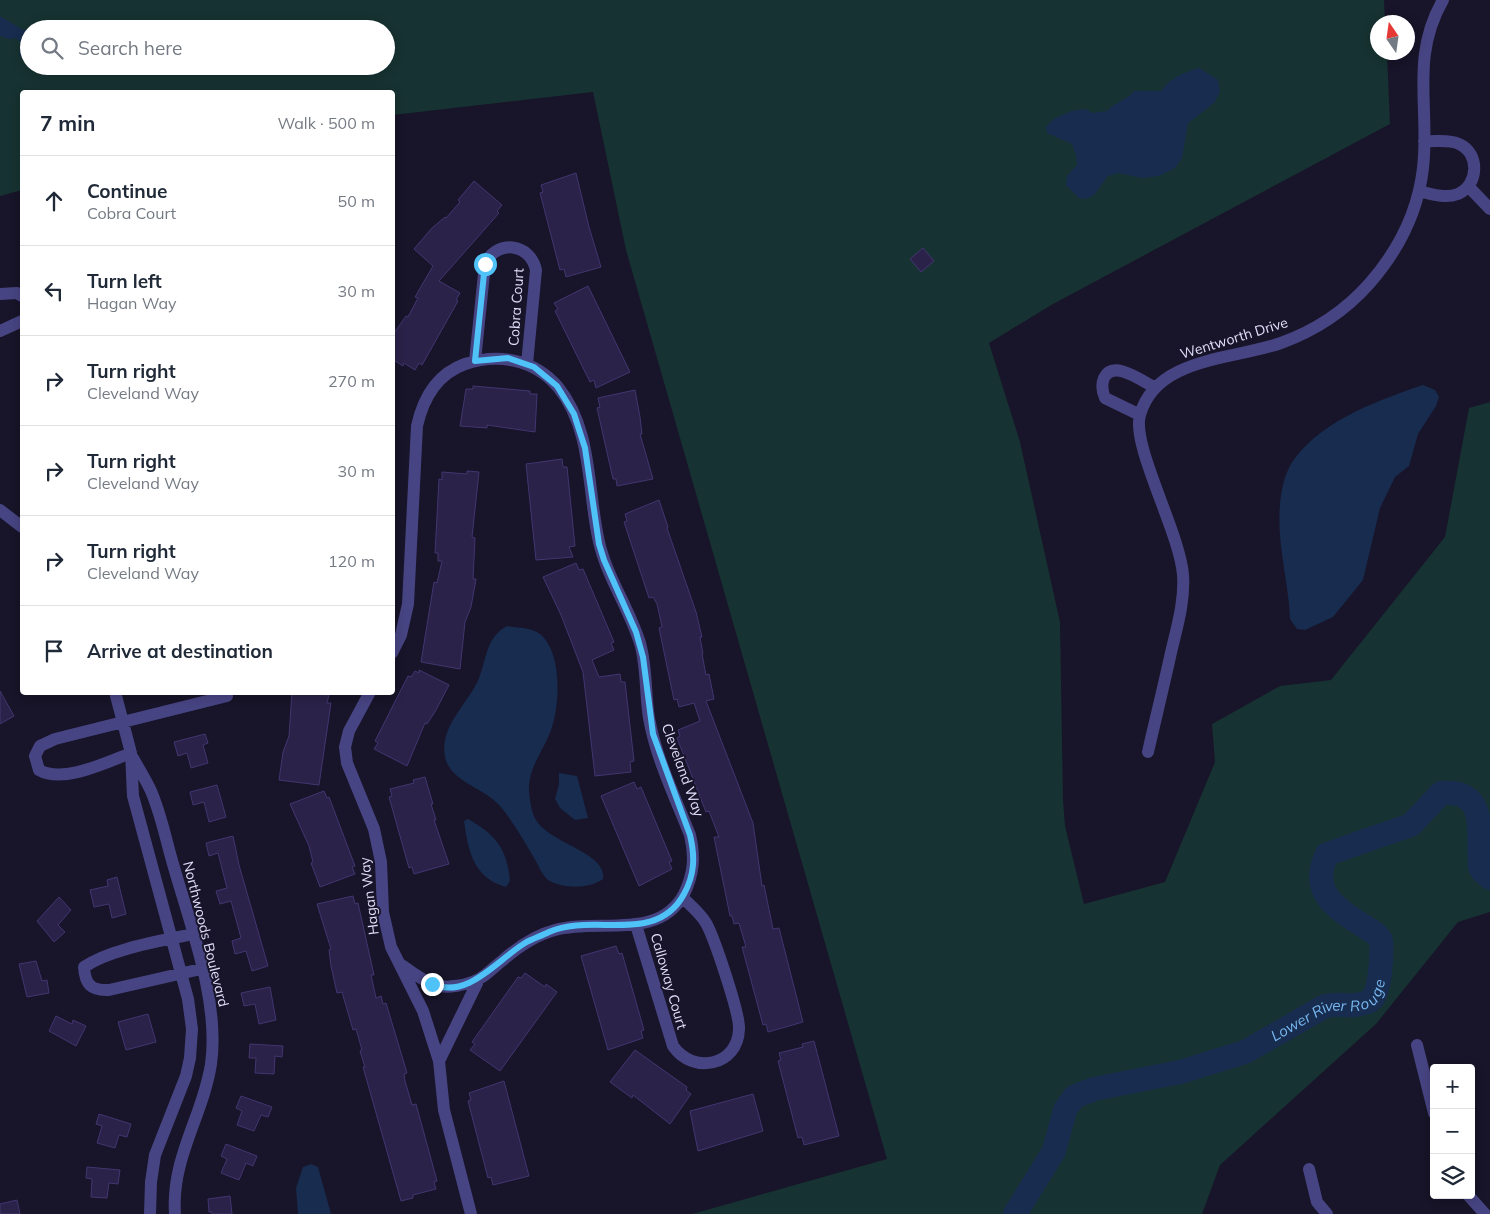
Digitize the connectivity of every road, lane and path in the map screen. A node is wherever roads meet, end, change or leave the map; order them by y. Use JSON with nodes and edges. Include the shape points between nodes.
{"nodes":[{"id":1,"x":1444,"y":0,"type":"edge"},
{"id":2,"x":1424,"y":141,"type":"junction"},
{"id":3,"x":1468,"y":186,"type":"junction"},
{"id":4,"x":1419,"y":191,"type":"junction"},
{"id":5,"x":1490,"y":209,"type":"edge"},
{"id":6,"x":0,"y":294,"type":"edge"},
{"id":7,"x":20,"y":294,"type":"edge"},
{"id":8,"x":20,"y":322,"type":"edge"},
{"id":9,"x":0,"y":331,"type":"edge"},
{"id":10,"x":475,"y":361,"type":"junction"},
{"id":11,"x":527,"y":364,"type":"junction"},
{"id":12,"x":1154,"y":387,"type":"junction"},
{"id":13,"x":1140,"y":415,"type":"junction"},
{"id":14,"x":0,"y":510,"type":"edge"},
{"id":15,"x":20,"y":525,"type":"edge"},
{"id":16,"x":395,"y":647,"type":"edge"},
{"id":17,"x":116,"y":695,"type":"edge"},
{"id":18,"x":368,"y":695,"type":"edge"},
{"id":19,"x":226,"y":696,"type":"dead end"},
{"id":20,"x":124,"y":721,"type":"junction"},
{"id":21,"x":1148,"y":752,"type":"dead end"},
{"id":22,"x":131,"y":754,"type":"junction"},
{"id":23,"x":682,"y":897,"type":"junction"},
{"id":24,"x":636,"y":925,"type":"junction"},
{"id":25,"x":193,"y":934,"type":"junction"},
{"id":26,"x":170,"y":939,"type":"junction"},
{"id":27,"x":399,"y":963,"type":"junction"},
{"id":28,"x":202,"y":968,"type":"junction"},
{"id":29,"x":180,"y":973,"type":"junction"},
{"id":30,"x":479,"y":979,"type":"junction"},
{"id":31,"x":1417,"y":1045,"type":"dead end"},
{"id":32,"x":439,"y":1060,"type":"junction"},
{"id":33,"x":1433,"y":1109,"type":"edge"},
{"id":34,"x":1309,"y":1170,"type":"dead end"},
{"id":35,"x":1472,"y":1199,"type":"edge"},
{"id":36,"x":473,"y":1213,"type":"edge"},
{"id":37,"x":150,"y":1214,"type":"edge"},
{"id":38,"x":176,"y":1214,"type":"edge"},
{"id":39,"x":1327,"y":1214,"type":"edge"},
{"id":40,"x":1485,"y":1214,"type":"edge"}],
"edges":[{"from":1,"to":2,"type":"street","name":"Wentworth Drive","via":[[1427,40],[1422,68]]},
{"from":2,"to":3,"type":"street","via":[[1452,141],[1466,148],[1475,168]]},
{"from":2,"to":4,"type":"street","name":"Wentworth Drive"},
{"from":3,"to":4,"type":"street","via":[[1449,196]]},
{"from":3,"to":5,"type":"street"},
{"from":4,"to":12,"type":"street","name":"Wentworth Drive","via":[[1407,226],[1391,256],[1367,286],[1340,310],[1310,330],[1283,342],[1184,368]]},
{"from":6,"to":7,"type":"street"},
{"from":8,"to":9,"type":"street"},
{"from":10,"to":11,"type":"street","via":[[501,358]]},
{"from":10,"to":11,"type":"street","name":"Cobra Court","via":[[485,264],[493,252],[513,246],[531,257],[536,270]]},
{"from":10,"to":16,"type":"street","via":[[447,374],[430,392],[420,412],[408,604]]},
{"from":11,"to":23,"type":"street","name":"Cleveland Way","via":[[557,386],[574,414],[585,448],[599,544],[641,646],[653,734],[694,851],[690,882]]},
{"from":12,"to":13,"type":"street","name":"Wentworth Drive"},
{"from":12,"to":13,"type":"street","via":[[1124,371],[1111,371],[1104,377],[1105,398]]},
{"from":13,"to":21,"type":"street","name":"Wentworth Drive","via":[[1140,439],[1176,536],[1183,576],[1181,610]]},
{"from":14,"to":15,"type":"street"},
{"from":17,"to":20,"type":"street","name":"Northwoods Boulevard"},
{"from":18,"to":27,"type":"street","name":"Hagan Way","via":[[349,731],[345,747],[350,771],[374,829],[381,862],[383,912]]},
{"from":19,"to":20,"type":"street"},
{"from":20,"to":22,"type":"street","name":"Northwoods Boulevard"},
{"from":20,"to":22,"type":"street","via":[[55,739],[40,746],[35,756],[38,770],[62,775]]},
{"from":22,"to":25,"type":"street","name":"Northwoods Boulevard","via":[[152,793]]},
{"from":22,"to":26,"type":"street","name":"Northwoods Boulevard","via":[[133,796]]},
{"from":23,"to":24,"type":"street","name":"Cleveland Way","via":[[659,918]]},
{"from":23,"to":24,"type":"street","name":"Calloway Court","via":[[707,925],[738,1018],[737,1042],[732,1051],[720,1060],[709,1064],[696,1063],[683,1057],[674,1046]]},
{"from":24,"to":30,"type":"street","name":"Cleveland Way","via":[[580,924],[554,930],[525,943]]},
{"from":25,"to":26,"type":"street"},
{"from":25,"to":28,"type":"street","name":"Northwoods Boulevard"},
{"from":26,"to":29,"type":"street","name":"Northwoods Boulevard"},
{"from":26,"to":29,"type":"street","via":[[96,959],[84,967],[84,979],[89,986],[103,990]]},
{"from":27,"to":30,"type":"street","name":"Cleveland Way","via":[[437,986],[455,986]]},
{"from":27,"to":32,"type":"street","name":"Hagan Way","via":[[423,1011]]},
{"from":28,"to":29,"type":"street"},
{"from":28,"to":38,"type":"street","name":"Northwoods Boulevard","via":[[213,1027],[211,1064],[180,1163]]},
{"from":29,"to":37,"type":"street","name":"Northwoods Boulevard","via":[[192,1029],[190,1058],[155,1155],[150,1182]]},
{"from":30,"to":32,"type":"street","name":"Cleveland Way"},
{"from":31,"to":33,"type":"street"},
{"from":32,"to":36,"type":"street","name":"Hagan Way","via":[[448,1127]]},
{"from":34,"to":39,"type":"street","via":[[1318,1202]]},
{"from":35,"to":40,"type":"street"}]}
